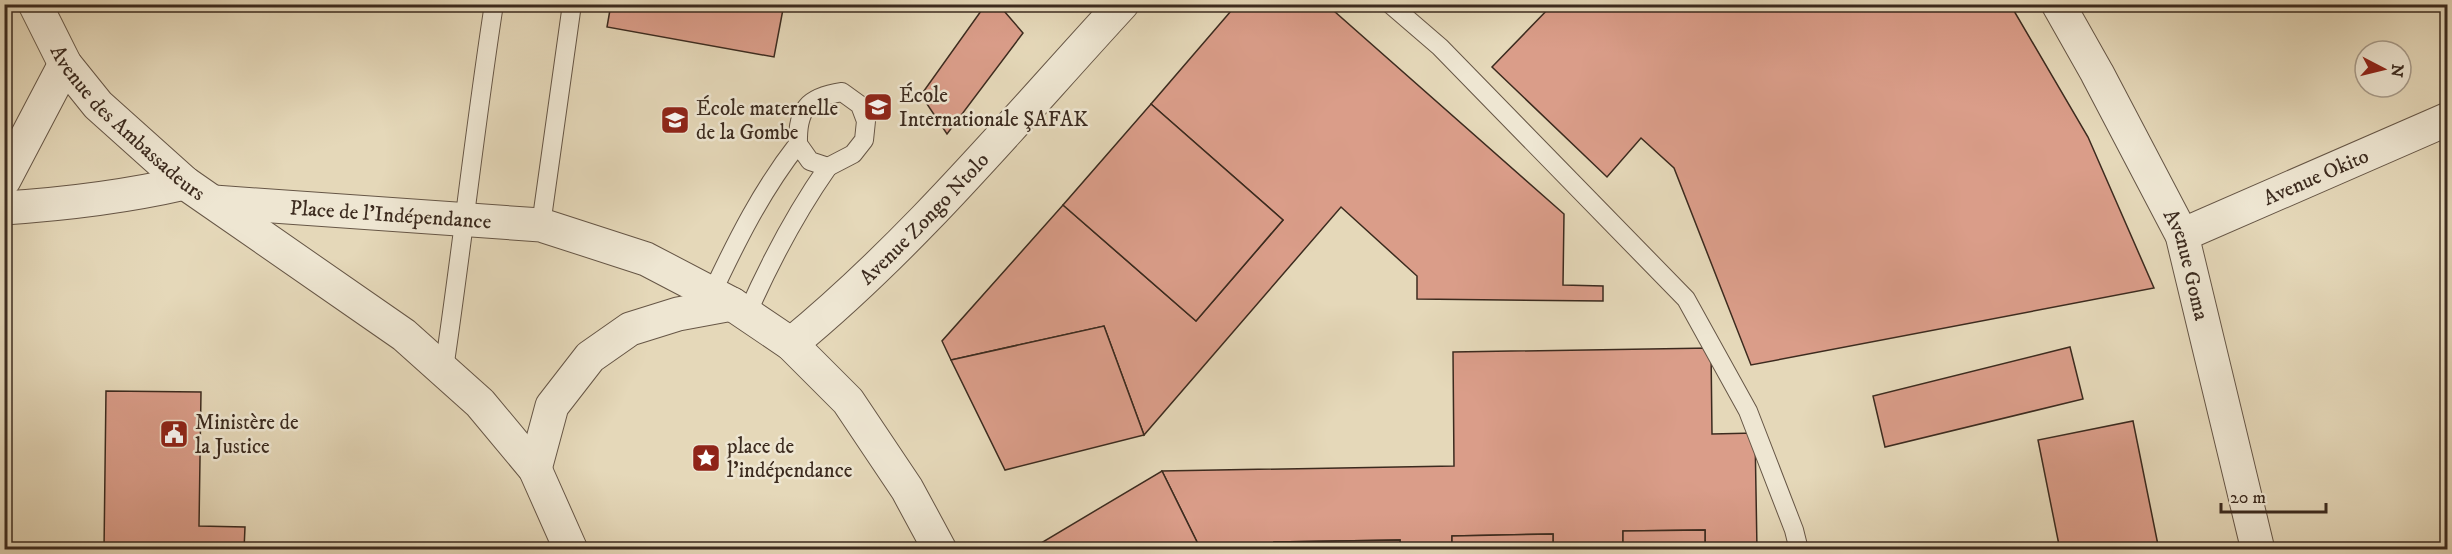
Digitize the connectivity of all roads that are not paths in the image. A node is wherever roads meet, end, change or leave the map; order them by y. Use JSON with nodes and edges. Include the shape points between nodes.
{"nodes":[{"id":1,"x":35,"y":4,"type":"edge"},
{"id":2,"x":494,"y":4,"type":"edge"},
{"id":3,"x":572,"y":4,"type":"edge"},
{"id":4,"x":1122,"y":4,"type":"edge"},
{"id":5,"x":1390,"y":4,"type":"edge"},
{"id":6,"x":2058,"y":4,"type":"edge"},
{"id":7,"x":65,"y":64,"type":"junction"},
{"id":8,"x":2448,"y":118,"type":"edge"},
{"id":9,"x":798,"y":144,"type":"junction"},
{"id":10,"x":828,"y":167,"type":"junction"},
{"id":11,"x":4,"y":180,"type":"edge"},
{"id":12,"x":185,"y":183,"type":"junction"},
{"id":13,"x":214,"y":202,"type":"junction"},
{"id":14,"x":4,"y":208,"type":"edge"},
{"id":15,"x":466,"y":219,"type":"junction"},
{"id":16,"x":541,"y":225,"type":"junction"},
{"id":17,"x":2182,"y":235,"type":"junction"},
{"id":18,"x":730,"y":304,"type":"junction"},
{"id":19,"x":791,"y":344,"type":"junction"},
{"id":20,"x":444,"y":369,"type":"junction"},
{"id":21,"x":535,"y":469,"type":"junction"},
{"id":22,"x":571,"y":549,"type":"edge"},
{"id":23,"x":940,"y":549,"type":"edge"},
{"id":24,"x":1798,"y":549,"type":"edge"},
{"id":25,"x":2258,"y":549,"type":"edge"}],
"edges":[{"from":1,"to":7,"type":"street","name":"Avenue des Ambassadeurs"},
{"from":2,"to":15,"type":"lane","via":[[474,129]]},
{"from":3,"to":16,"type":"lane"},
{"from":4,"to":19,"type":"street","name":"Avenue Zongo Ntolo","via":[[893,252]]},
{"from":5,"to":24,"type":"lane","via":[[1440,47],[1686,298],[1748,411]]},
{"from":6,"to":17,"type":"street","name":"Avenue Goma"},
{"from":7,"to":11,"type":"street"},
{"from":7,"to":12,"type":"street","name":"Avenue des Ambassadeurs","via":[[98,105]]},
{"from":8,"to":17,"type":"street","name":"Avenue Okito"},
{"from":9,"to":10,"type":"lane","via":[[810,162]]},
{"from":9,"to":10,"type":"lane","via":[[802,113],[810,101],[842,92],[860,105],[866,121],[864,140],[853,154]]},
{"from":9,"to":18,"type":"lane","via":[[770,180],[739,235]]},
{"from":10,"to":18,"type":"lane","via":[[774,254]]},
{"from":12,"to":13,"type":"street","name":"Avenue des Ambassadeurs"},
{"from":12,"to":14,"type":"street","name":"Avenue des Ambassadeurs","via":[[66,205]]},
{"from":13,"to":15,"type":"street","name":"Place de l'Indépendance"},
{"from":13,"to":20,"type":"street","name":"Place de l'Indépendance","via":[[404,334]]},
{"from":15,"to":16,"type":"street","name":"Place de l'Indépendance"},
{"from":15,"to":20,"type":"lane"},
{"from":16,"to":18,"type":"street","name":"Place de l'Indépendance","via":[[646,259]]},
{"from":17,"to":25,"type":"street","name":"Avenue Goma"},
{"from":18,"to":19,"type":"street","name":"Place de l'Indépendance"},
{"from":18,"to":21,"type":"street","via":[[630,329],[590,357],[552,406]]},
{"from":19,"to":23,"type":"street","name":"Place de l'Indépendance","via":[[848,401],[907,489]]},
{"from":20,"to":21,"type":"street","name":"Place de l'Indépendance","via":[[480,403]]},
{"from":21,"to":22,"type":"street","name":"Place de l'Indépendance"}]}
